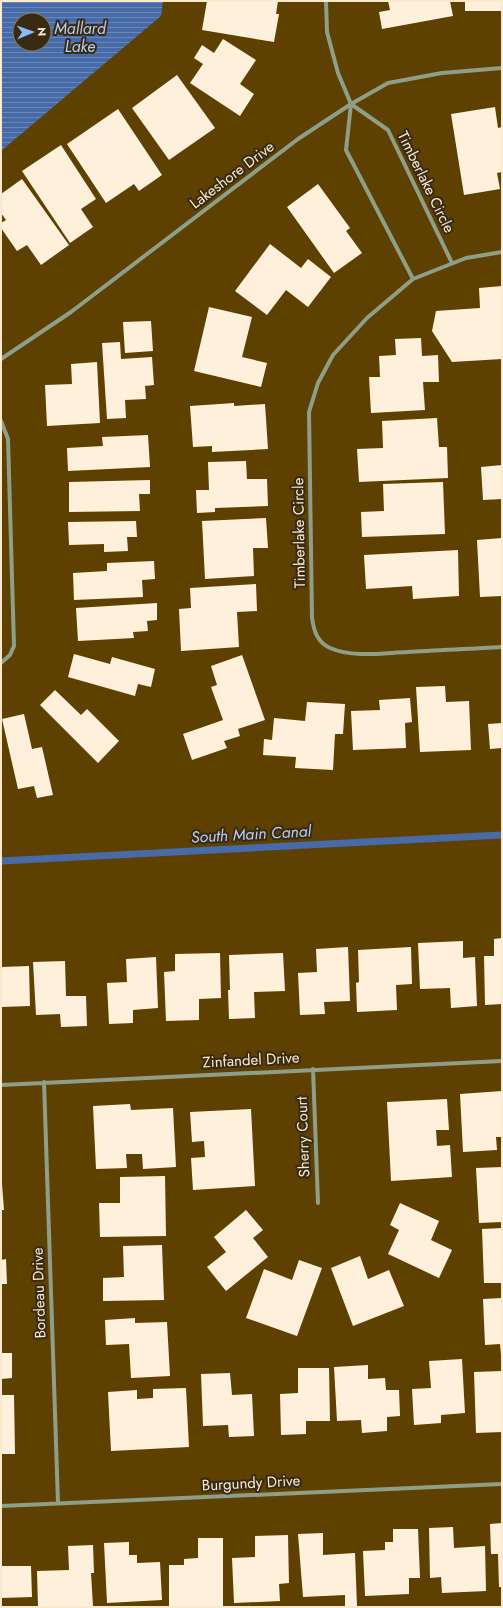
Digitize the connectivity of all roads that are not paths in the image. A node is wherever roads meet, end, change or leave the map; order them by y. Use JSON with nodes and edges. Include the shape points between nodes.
{"nodes":[{"id":1,"x":326,"y":1,"type":"edge"},
{"id":2,"x":502,"y":68,"type":"edge"},
{"id":3,"x":351,"y":104,"type":"junction"},
{"id":4,"x":502,"y":252,"type":"edge"},
{"id":5,"x":452,"y":263,"type":"junction"},
{"id":6,"x":413,"y":279,"type":"junction"},
{"id":7,"x":1,"y":359,"type":"edge"},
{"id":8,"x":1,"y":420,"type":"edge"},
{"id":9,"x":502,"y":647,"type":"edge"},
{"id":10,"x":1,"y":663,"type":"edge"},
{"id":11,"x":502,"y":1061,"type":"edge"},
{"id":12,"x":313,"y":1069,"type":"junction"},
{"id":13,"x":44,"y":1082,"type":"junction"},
{"id":14,"x":1,"y":1084,"type":"edge"},
{"id":15,"x":318,"y":1203,"type":"dead end"},
{"id":16,"x":502,"y":1484,"type":"edge"},
{"id":17,"x":58,"y":1503,"type":"junction"},
{"id":18,"x":1,"y":1506,"type":"edge"}],
"edges":[{"from":1,"to":3,"type":"street","via":[[327,32],[338,73]]},
{"from":2,"to":3,"type":"street","name":"Lakeshore Drive","via":[[442,72],[388,83]]},
{"from":3,"to":5,"type":"street","name":"Timberlake Circle","via":[[388,130]]},
{"from":3,"to":6,"type":"street","via":[[346,150]]},
{"from":3,"to":7,"type":"street","name":"Lakeshore Drive","via":[[298,139],[72,312]]},
{"from":4,"to":5,"type":"street","name":"Timberlake Circle"},
{"from":5,"to":6,"type":"street","name":"Timberlake Circle"},
{"from":6,"to":9,"type":"street","name":"Timberlake Circle","via":[[366,318],[333,355],[318,382],[310,412],[314,632],[320,641],[330,648],[343,652]]},
{"from":8,"to":10,"type":"street","via":[[8,439],[14,646],[10,655]]},
{"from":11,"to":12,"type":"street","name":"Zinfandel Drive"},
{"from":12,"to":13,"type":"street","name":"Zinfandel Drive"},
{"from":12,"to":15,"type":"street","name":"Sherry Court"},
{"from":13,"to":14,"type":"street","name":"Zinfandel Drive"},
{"from":13,"to":17,"type":"street","name":"Bordeau Drive"},
{"from":16,"to":17,"type":"street","name":"Burgundy Drive"},
{"from":17,"to":18,"type":"street","name":"Burgundy Drive"}]}
